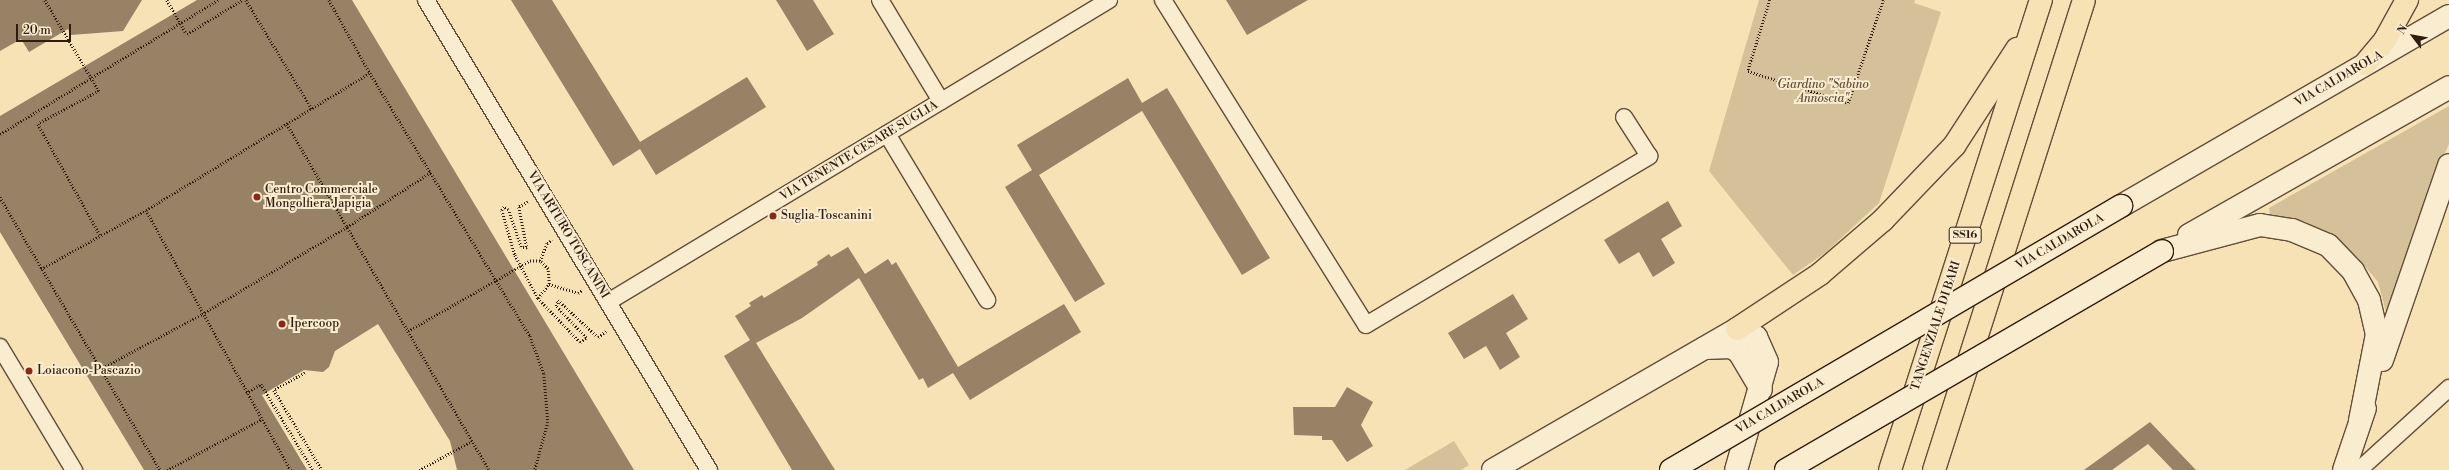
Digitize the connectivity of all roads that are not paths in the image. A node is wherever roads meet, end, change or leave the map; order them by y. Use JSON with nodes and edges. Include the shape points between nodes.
{"nodes":[{"id":1,"x":426,"y":0,"type":"edge"},
{"id":2,"x":880,"y":0,"type":"edge"},
{"id":3,"x":1109,"y":0,"type":"edge"},
{"id":4,"x":1162,"y":0,"type":"edge"},
{"id":5,"x":2041,"y":0,"type":"edge"},
{"id":6,"x":2084,"y":0,"type":"edge"},
{"id":7,"x":2088,"y":0,"type":"edge"},
{"id":8,"x":2407,"y":0,"type":"edge"},
{"id":9,"x":1086,"y":6,"type":"edge"},
{"id":10,"x":2449,"y":16,"type":"edge"},
{"id":11,"x":2078,"y":21,"type":"junction"},
{"id":12,"x":2034,"y":23,"type":"junction"},
{"id":13,"x":2365,"y":64,"type":"junction"},
{"id":14,"x":2449,"y":87,"type":"edge"},
{"id":15,"x":942,"y":101,"type":"junction"},
{"id":16,"x":1624,"y":117,"type":"dead end"},
{"id":17,"x":887,"y":134,"type":"junction"},
{"id":18,"x":2449,"y":165,"type":"edge"},
{"id":19,"x":2162,"y":251,"type":"junction"},
{"id":20,"x":987,"y":300,"type":"dead end"},
{"id":21,"x":608,"y":302,"type":"junction"},
{"id":22,"x":1737,"y":329,"type":"junction"},
{"id":23,"x":1702,"y":349,"type":"junction"},
{"id":24,"x":2,"y":354,"type":"edge"},
{"id":25,"x":2449,"y":388,"type":"edge"},
{"id":26,"x":1761,"y":389,"type":"junction"},
{"id":27,"x":2360,"y":421,"type":"junction"},
{"id":28,"x":74,"y":470,"type":"edge"},
{"id":29,"x":709,"y":470,"type":"edge"},
{"id":30,"x":1493,"y":470,"type":"edge"},
{"id":31,"x":1671,"y":470,"type":"edge"},
{"id":32,"x":1736,"y":470,"type":"edge"},
{"id":33,"x":1786,"y":470,"type":"edge"},
{"id":34,"x":1890,"y":470,"type":"edge"},
{"id":35,"x":1934,"y":470,"type":"edge"},
{"id":36,"x":2344,"y":470,"type":"edge"},
{"id":37,"x":2359,"y":470,"type":"edge"}],
"edges":[{"from":1,"to":21,"type":"street","name":"VIA ARTURO TOSCANINI"},
{"from":2,"to":15,"type":"street"},
{"from":3,"to":9,"type":"street","name":"VIA TENENTE CESARE SUGLIA"},
{"from":4,"to":16,"type":"street","via":[[1366,325],[1649,156]]},
{"from":5,"to":12,"type":"highway","name":"TANGENZIALE DI BARI","number":"SS16"},
{"from":6,"to":11,"type":"highway"},
{"from":7,"to":11,"type":"highway"},
{"from":8,"to":13,"type":"highway","via":[[2385,40]]},
{"from":9,"to":15,"type":"street","name":"VIA TENENTE CESARE SUGLIA"},
{"from":10,"to":13,"type":"street","name":"VIA CALDAROLA"},
{"from":11,"to":35,"type":"highway"},
{"from":12,"to":22,"type":"highway","number":"SS16","via":[[1954,146],[1883,220],[1820,274]]},
{"from":12,"to":34,"type":"highway","name":"TANGENZIALE DI BARI","number":"SS16"},
{"from":13,"to":31,"type":"street","name":"VIA CALDAROLA","bridge":true},
{"from":14,"to":19,"type":"street"},
{"from":15,"to":17,"type":"street","name":"VIA TENENTE CESARE SUGLIA"},
{"from":17,"to":20,"type":"street"},
{"from":17,"to":21,"type":"street","name":"VIA TENENTE CESARE SUGLIA"},
{"from":18,"to":27,"type":"street"},
{"from":19,"to":27,"type":"street","via":[[2260,225],[2292,230],[2328,245],[2353,271],[2369,300],[2377,334]]},
{"from":19,"to":33,"type":"street","bridge":true},
{"from":21,"to":29,"type":"street","name":"VIA ARTURO TOSCANINI"},
{"from":22,"to":23,"type":"street"},
{"from":22,"to":26,"type":"street","via":[[1756,337],[1767,362]]},
{"from":23,"to":26,"type":"street","via":[[1730,347],[1739,352]]},
{"from":23,"to":30,"type":"street"},
{"from":24,"to":28,"type":"street"},
{"from":25,"to":37,"type":"street"},
{"from":26,"to":32,"type":"street"},
{"from":27,"to":36,"type":"street"}]}
